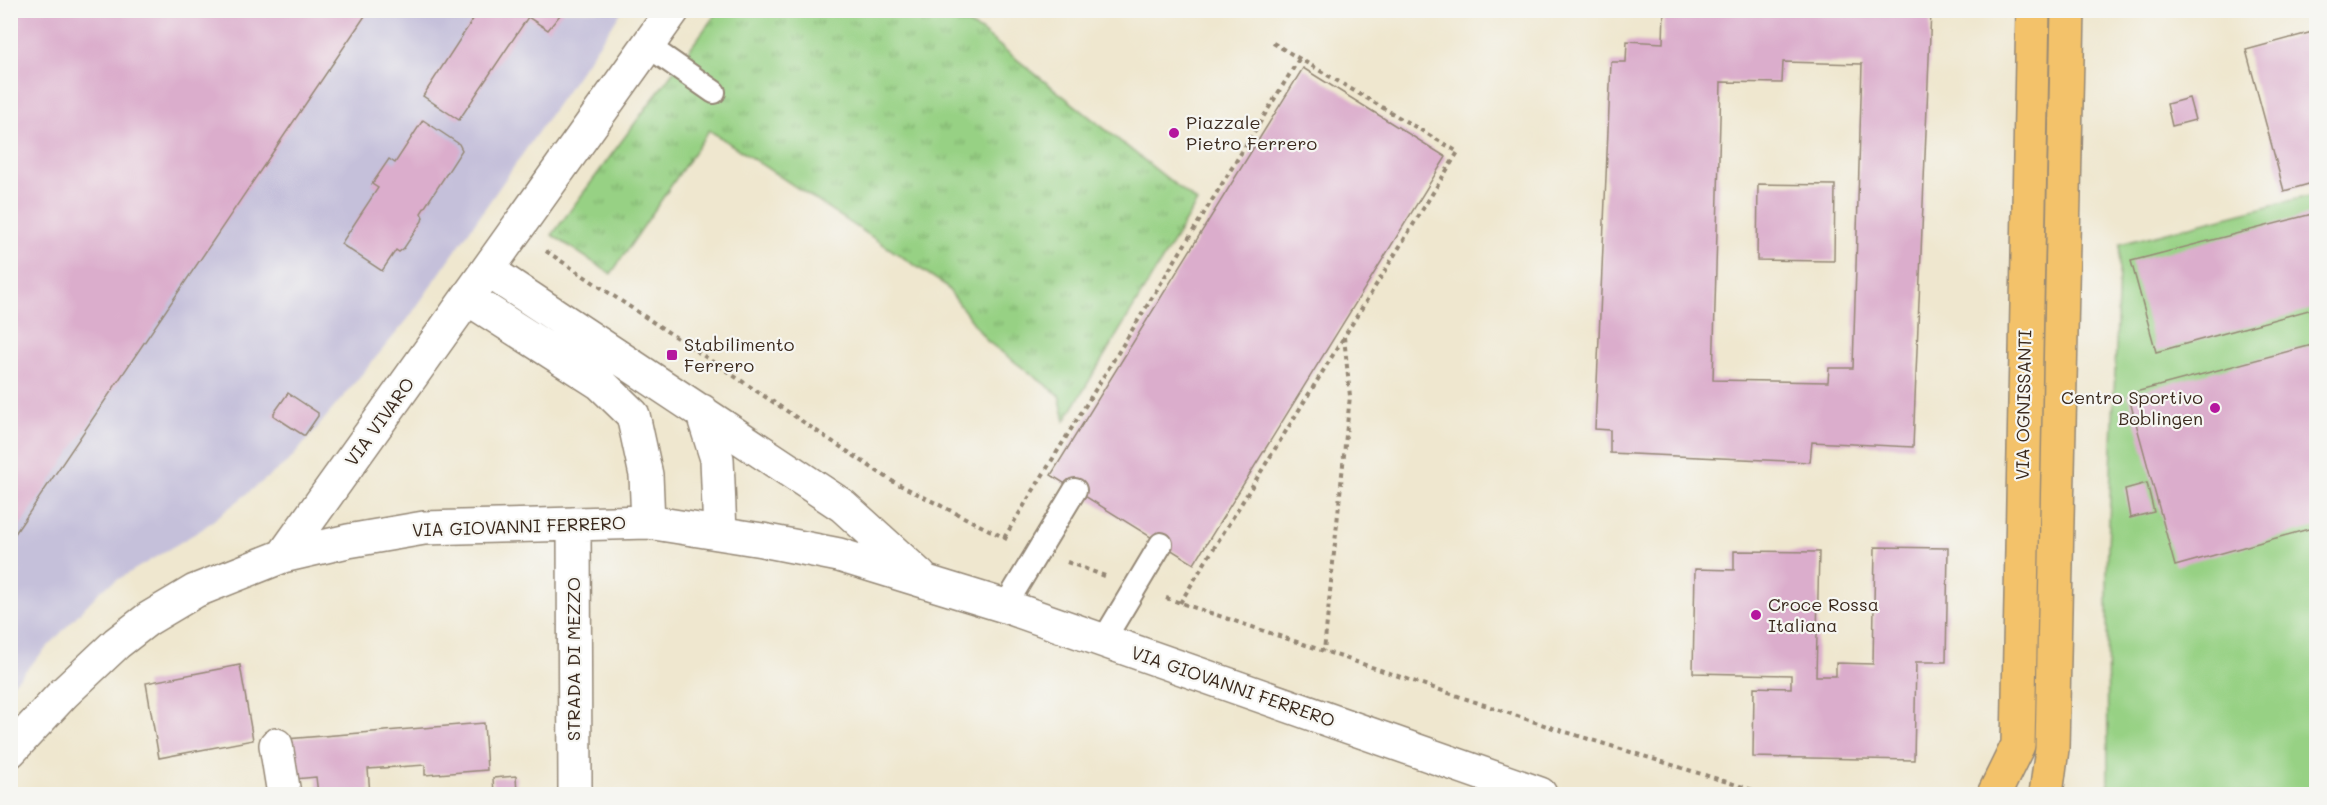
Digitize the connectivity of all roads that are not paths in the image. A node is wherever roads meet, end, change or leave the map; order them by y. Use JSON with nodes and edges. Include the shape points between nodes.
{"nodes":[{"id":1,"x":673,"y":10,"type":"edge"},
{"id":2,"x":2033,"y":10,"type":"edge"},
{"id":3,"x":2068,"y":10,"type":"edge"},
{"id":4,"x":648,"y":46,"type":"junction"},
{"id":5,"x":714,"y":92,"type":"dead end"},
{"id":6,"x":489,"y":271,"type":"junction"},
{"id":7,"x":469,"y":298,"type":"junction"},
{"id":8,"x":702,"y":411,"type":"junction"},
{"id":9,"x":1075,"y":490,"type":"dead end"},
{"id":10,"x":648,"y":522,"type":"junction"},
{"id":11,"x":574,"y":524,"type":"junction"},
{"id":12,"x":720,"y":533,"type":"junction"},
{"id":13,"x":1161,"y":544,"type":"dead end"},
{"id":14,"x":283,"y":556,"type":"junction"},
{"id":15,"x":926,"y":582,"type":"junction"},
{"id":16,"x":1005,"y":606,"type":"junction"},
{"id":17,"x":1103,"y":641,"type":"junction"},
{"id":18,"x":276,"y":745,"type":"dead end"},
{"id":19,"x":10,"y":751,"type":"edge"},
{"id":20,"x":284,"y":795,"type":"edge"},
{"id":21,"x":575,"y":795,"type":"edge"},
{"id":22,"x":1540,"y":795,"type":"edge"},
{"id":23,"x":1994,"y":795,"type":"edge"},
{"id":24,"x":2046,"y":795,"type":"edge"}],
"edges":[{"from":1,"to":4,"type":"street","name":"VIA VIVARO"},
{"from":2,"to":23,"type":"main road","name":"VIA OGNISSANTI","via":[[2018,746]]},
{"from":3,"to":24,"type":"main road","name":"VIA OGNISSANTI","via":[[2052,749]]},
{"from":4,"to":5,"type":"lane"},
{"from":4,"to":6,"type":"street","name":"VIA VIVARO"},
{"from":6,"to":7,"type":"street","name":"VIA VIVARO"},
{"from":6,"to":8,"type":"street","name":"VIA GIOVANNI FERRERO"},
{"from":7,"to":10,"type":"street","name":"VIA GIOVANNI FERRERO","via":[[600,383],[633,415],[646,476]]},
{"from":7,"to":14,"type":"street","name":"VIA VIVARO"},
{"from":8,"to":12,"type":"street","via":[[717,459]]},
{"from":8,"to":15,"type":"street","name":"VIA GIOVANNI FERRERO","via":[[843,506]]},
{"from":9,"to":16,"type":"lane"},
{"from":10,"to":11,"type":"street","name":"VIA GIOVANNI FERRERO"},
{"from":10,"to":12,"type":"street","name":"VIA GIOVANNI FERRERO"},
{"from":11,"to":14,"type":"street","name":"VIA GIOVANNI FERRERO","via":[[424,528]]},
{"from":11,"to":21,"type":"street","name":"STRADA DI MEZZO"},
{"from":12,"to":15,"type":"street","name":"VIA GIOVANNI FERRERO","via":[[839,555]]},
{"from":13,"to":17,"type":"lane"},
{"from":14,"to":19,"type":"street","via":[[195,591],[148,619],[63,694]]},
{"from":15,"to":16,"type":"street","name":"VIA GIOVANNI FERRERO"},
{"from":16,"to":17,"type":"street","name":"VIA GIOVANNI FERRERO"},
{"from":17,"to":22,"type":"street","name":"VIA GIOVANNI FERRERO"},
{"from":18,"to":20,"type":"street"}]}
